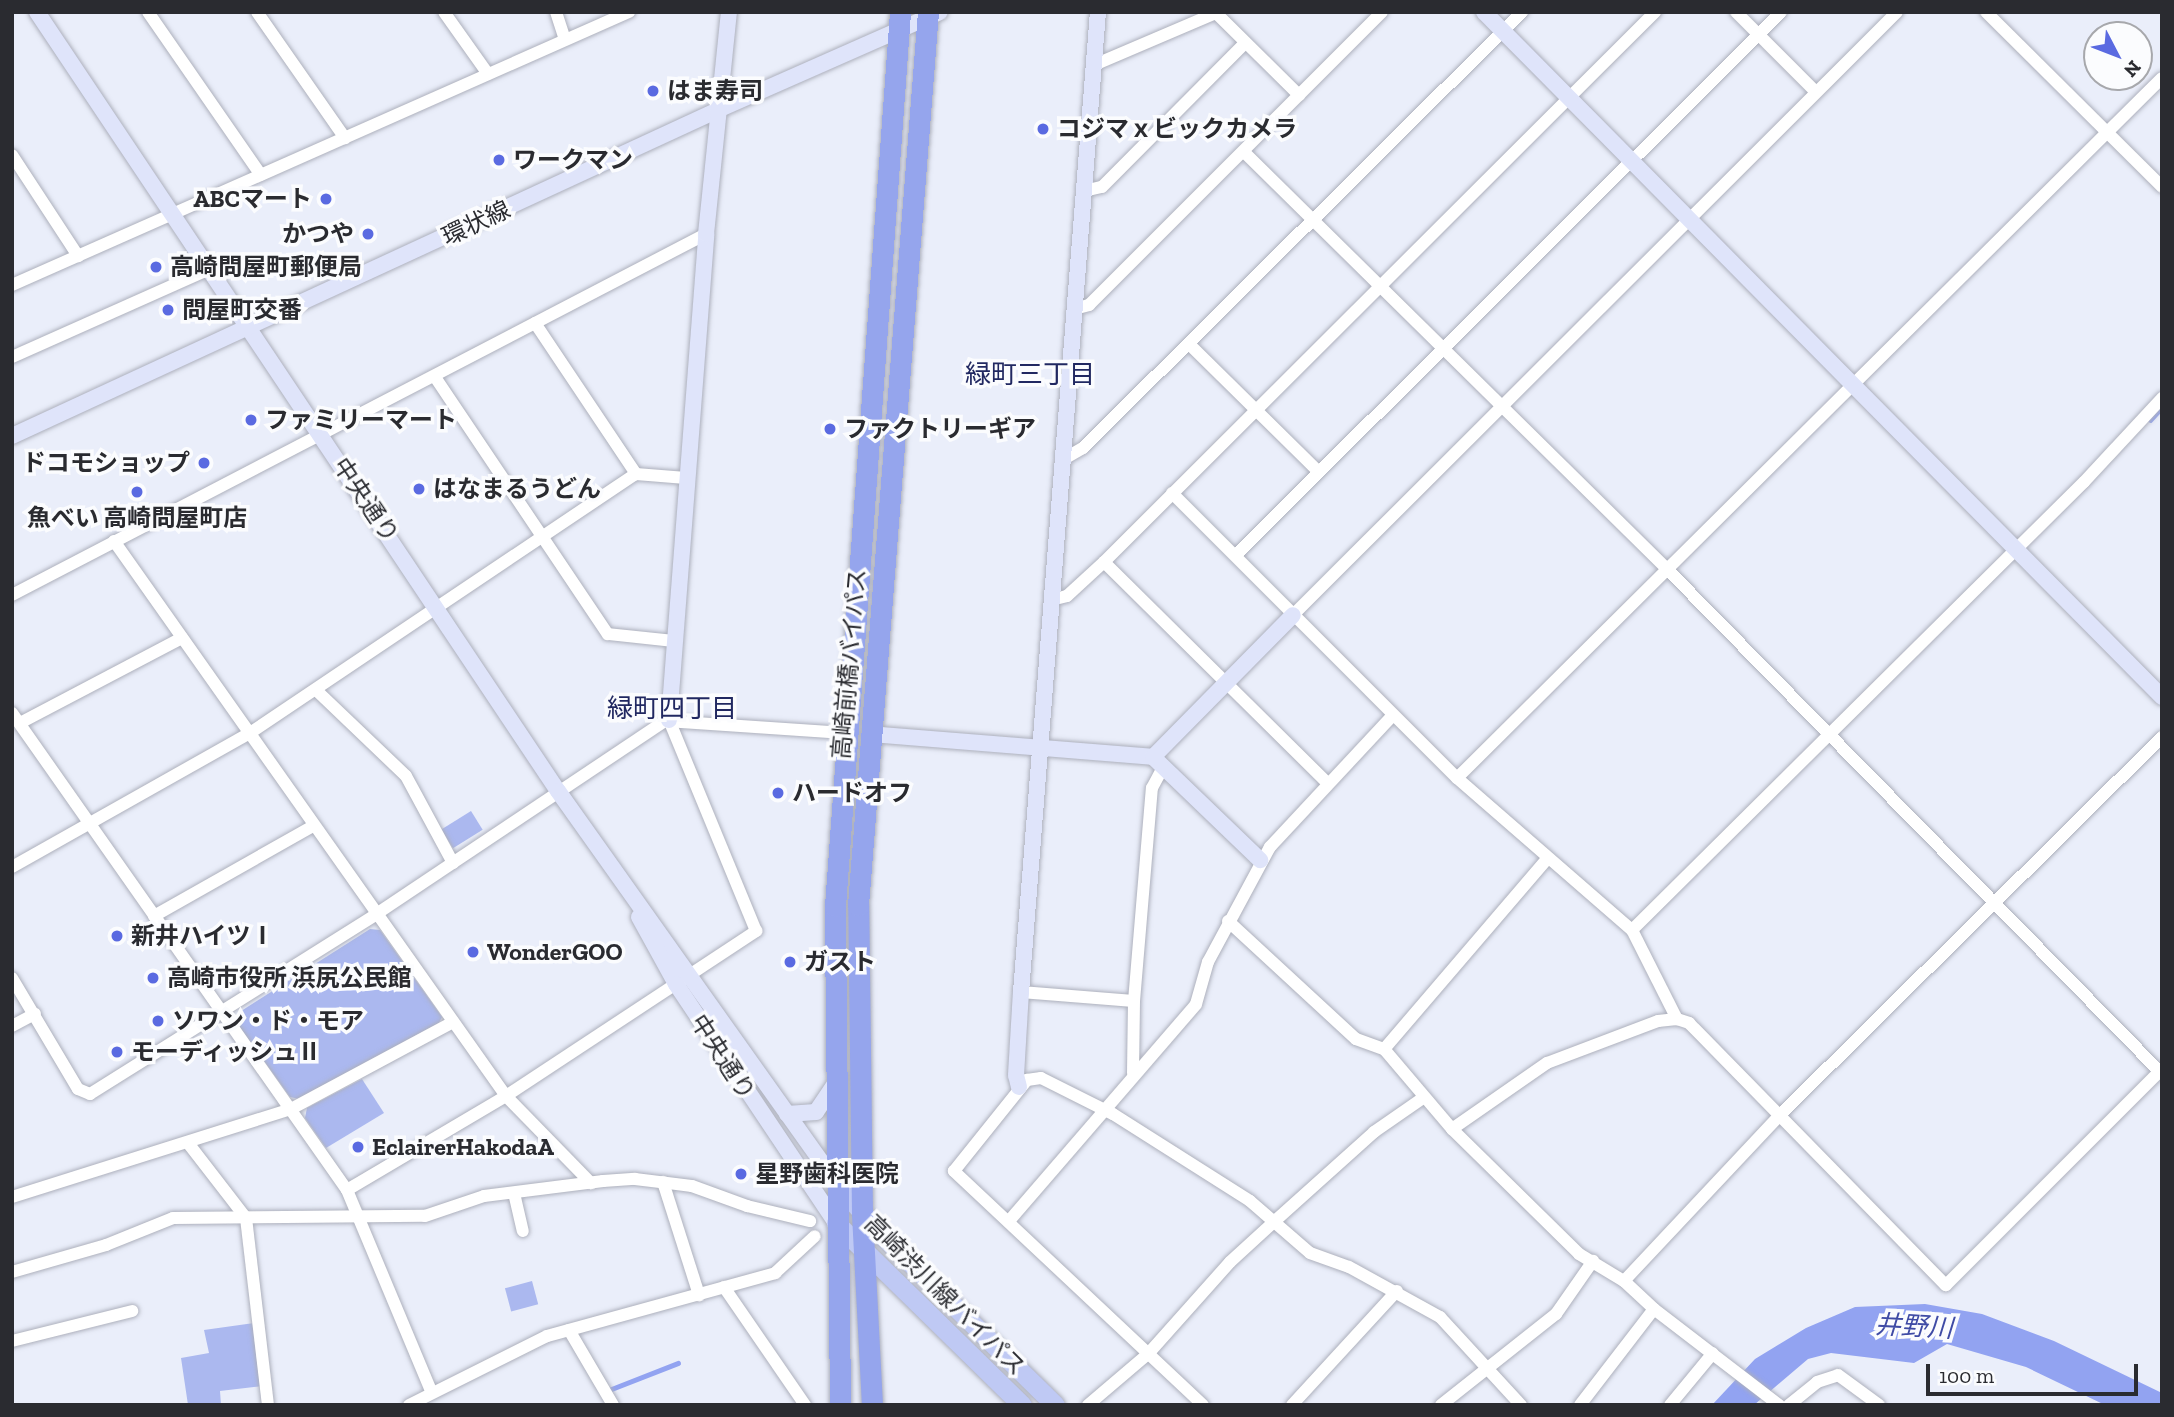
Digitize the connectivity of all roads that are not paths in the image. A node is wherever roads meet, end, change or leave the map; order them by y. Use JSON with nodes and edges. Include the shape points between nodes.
{"nodes":[{"id":1,"x":37,"y":12,"type":"edge"},
{"id":2,"x":148,"y":12,"type":"edge"},
{"id":3,"x":257,"y":12,"type":"edge"},
{"id":4,"x":444,"y":12,"type":"edge"},
{"id":5,"x":556,"y":12,"type":"edge"},
{"id":6,"x":629,"y":12,"type":"edge"},
{"id":7,"x":729,"y":12,"type":"edge"},
{"id":8,"x":1098,"y":12,"type":"edge"},
{"id":9,"x":1382,"y":12,"type":"edge"},
{"id":10,"x":1484,"y":12,"type":"edge"},
{"id":11,"x":1522,"y":12,"type":"edge"},
{"id":12,"x":1655,"y":12,"type":"edge"},
{"id":13,"x":1736,"y":12,"type":"edge"},
{"id":14,"x":1781,"y":12,"type":"edge"},
{"id":15,"x":1897,"y":12,"type":"edge"},
{"id":16,"x":1986,"y":12,"type":"edge"},
{"id":17,"x":1217,"y":13,"type":"edge"},
{"id":18,"x":932,"y":14,"type":"edge"},
{"id":19,"x":899,"y":22,"type":"edge"},
{"id":20,"x":1502,"y":30,"type":"junction"},
{"id":21,"x":1758,"y":35,"type":"junction"},
{"id":22,"x":565,"y":39,"type":"junction"},
{"id":23,"x":1245,"y":43,"type":"junction"},
{"id":24,"x":1094,"y":65,"type":"junction"},
{"id":25,"x":488,"y":74,"type":"junction"},
{"id":26,"x":2162,"y":78,"type":"edge"},
{"id":27,"x":1816,"y":92,"type":"junction"},
{"id":28,"x":1299,"y":95,"type":"junction"},
{"id":29,"x":1569,"y":98,"type":"junction"},
{"id":30,"x":720,"y":109,"type":"junction"},
{"id":31,"x":2106,"y":133,"type":"junction"},
{"id":32,"x":345,"y":138,"type":"junction"},
{"id":33,"x":1244,"y":152,"type":"junction"},
{"id":34,"x":12,"y":155,"type":"edge"},
{"id":35,"x":1632,"y":161,"type":"junction"},
{"id":36,"x":261,"y":175,"type":"junction"},
{"id":37,"x":2162,"y":187,"type":"edge"},
{"id":38,"x":1084,"y":191,"type":"junction"},
{"id":39,"x":174,"y":214,"type":"junction"},
{"id":40,"x":1313,"y":220,"type":"junction"},
{"id":41,"x":1689,"y":220,"type":"junction"},
{"id":42,"x":706,"y":234,"type":"junction"},
{"id":43,"x":78,"y":256,"type":"junction"},
{"id":44,"x":210,"y":269,"type":"junction"},
{"id":45,"x":12,"y":285,"type":"edge"},
{"id":46,"x":1379,"y":285,"type":"junction"},
{"id":47,"x":1074,"y":309,"type":"junction"},
{"id":48,"x":535,"y":323,"type":"junction"},
{"id":49,"x":250,"y":328,"type":"junction"},
{"id":50,"x":1189,"y":344,"type":"junction"},
{"id":51,"x":1443,"y":349,"type":"junction"},
{"id":52,"x":12,"y":357,"type":"edge"},
{"id":53,"x":435,"y":377,"type":"junction"},
{"id":54,"x":1853,"y":385,"type":"junction"},
{"id":55,"x":2162,"y":398,"type":"edge"},
{"id":56,"x":1500,"y":407,"type":"junction"},
{"id":57,"x":1255,"y":409,"type":"junction"},
{"id":58,"x":322,"y":434,"type":"junction"},
{"id":59,"x":12,"y":436,"type":"edge"},
{"id":60,"x":1062,"y":460,"type":"junction"},
{"id":61,"x":1319,"y":472,"type":"junction"},
{"id":62,"x":636,"y":474,"type":"junction"},
{"id":63,"x":686,"y":478,"type":"junction"},
{"id":64,"x":1172,"y":493,"type":"junction"},
{"id":65,"x":545,"y":537,"type":"junction"},
{"id":66,"x":114,"y":541,"type":"junction"},
{"id":67,"x":2015,"y":550,"type":"junction"},
{"id":68,"x":1236,"y":555,"type":"junction"},
{"id":69,"x":1104,"y":562,"type":"junction"},
{"id":70,"x":1667,"y":569,"type":"junction"},
{"id":71,"x":12,"y":595,"type":"edge"},
{"id":72,"x":1051,"y":600,"type":"junction"},
{"id":73,"x":437,"y":606,"type":"junction"},
{"id":74,"x":1293,"y":615,"type":"junction"},
{"id":75,"x":182,"y":638,"type":"junction"},
{"id":76,"x":673,"y":640,"type":"junction"},
{"id":77,"x":1226,"y":684,"type":"junction"},
{"id":78,"x":316,"y":690,"type":"junction"},
{"id":79,"x":2162,"y":697,"type":"edge"},
{"id":80,"x":1392,"y":716,"type":"junction"},
{"id":81,"x":16,"y":718,"type":"edge"},
{"id":82,"x":669,"y":720,"type":"junction"},
{"id":83,"x":250,"y":733,"type":"junction"},
{"id":84,"x":846,"y":733,"type":"junction"},
{"id":85,"x":870,"y":734,"type":"junction"},
{"id":86,"x":1828,"y":736,"type":"junction"},
{"id":87,"x":2162,"y":737,"type":"edge"},
{"id":88,"x":1040,"y":749,"type":"junction"},
{"id":89,"x":1158,"y":762,"type":"junction"},
{"id":90,"x":1457,"y":778,"type":"junction"},
{"id":91,"x":1328,"y":784,"type":"junction"},
{"id":92,"x":558,"y":791,"type":"junction"},
{"id":93,"x":90,"y":824,"type":"junction"},
{"id":94,"x":313,"y":826,"type":"junction"},
{"id":95,"x":1547,"y":859,"type":"junction"},
{"id":96,"x":1260,"y":860,"type":"junction"},
{"id":97,"x":453,"y":863,"type":"junction"},
{"id":98,"x":12,"y":867,"type":"edge"},
{"id":99,"x":623,"y":884,"type":"junction"},
{"id":100,"x":1994,"y":905,"type":"junction"},
{"id":101,"x":375,"y":915,"type":"junction"},
{"id":102,"x":155,"y":916,"type":"junction"},
{"id":103,"x":1228,"y":921,"type":"junction"},
{"id":104,"x":1632,"y":930,"type":"junction"},
{"id":105,"x":691,"y":974,"type":"junction"},
{"id":106,"x":12,"y":978,"type":"edge"},
{"id":107,"x":676,"y":984,"type":"junction"},
{"id":108,"x":1021,"y":992,"type":"junction"},
{"id":109,"x":1134,"y":1001,"type":"junction"},
{"id":110,"x":222,"y":1012,"type":"junction"},
{"id":111,"x":35,"y":1014,"type":"junction"},
{"id":112,"x":1677,"y":1019,"type":"junction"},
{"id":113,"x":453,"y":1022,"type":"junction"},
{"id":114,"x":12,"y":1026,"type":"edge"},
{"id":115,"x":1384,"y":1049,"type":"junction"},
{"id":116,"x":2161,"y":1071,"type":"edge"},
{"id":117,"x":1133,"y":1073,"type":"junction"},
{"id":118,"x":835,"y":1084,"type":"junction"},
{"id":119,"x":1019,"y":1087,"type":"junction"},
{"id":120,"x":506,"y":1096,"type":"junction"},
{"id":121,"x":1423,"y":1098,"type":"junction"},
{"id":122,"x":291,"y":1109,"type":"junction"},
{"id":123,"x":1100,"y":1111,"type":"junction"},
{"id":124,"x":787,"y":1114,"type":"junction"},
{"id":125,"x":1781,"y":1115,"type":"junction"},
{"id":126,"x":1452,"y":1129,"type":"junction"},
{"id":127,"x":188,"y":1143,"type":"junction"},
{"id":128,"x":663,"y":1182,"type":"junction"},
{"id":129,"x":836,"y":1182,"type":"junction"},
{"id":130,"x":592,"y":1183,"type":"junction"},
{"id":131,"x":347,"y":1190,"type":"junction"},
{"id":132,"x":514,"y":1193,"type":"junction"},
{"id":133,"x":12,"y":1197,"type":"edge"},
{"id":134,"x":862,"y":1214,"type":"junction"},
{"id":135,"x":359,"y":1217,"type":"junction"},
{"id":136,"x":246,"y":1218,"type":"junction"},
{"id":137,"x":1276,"y":1220,"type":"junction"},
{"id":138,"x":810,"y":1221,"type":"dead end"},
{"id":139,"x":1009,"y":1221,"type":"junction"},
{"id":140,"x":835,"y":1223,"type":"junction"},
{"id":141,"x":523,"y":1231,"type":"dead end"},
{"id":142,"x":816,"y":1236,"type":"dead end"},
{"id":143,"x":864,"y":1254,"type":"junction"},
{"id":144,"x":1593,"y":1261,"type":"junction"},
{"id":145,"x":12,"y":1272,"type":"edge"},
{"id":146,"x":1624,"y":1281,"type":"junction"},
{"id":147,"x":897,"y":1285,"type":"junction"},
{"id":148,"x":724,"y":1287,"type":"junction"},
{"id":149,"x":1396,"y":1291,"type":"junction"},
{"id":150,"x":699,"y":1295,"type":"junction"},
{"id":151,"x":866,"y":1303,"type":"junction"},
{"id":152,"x":1654,"y":1309,"type":"junction"},
{"id":153,"x":132,"y":1311,"type":"dead end"},
{"id":154,"x":569,"y":1330,"type":"junction"},
{"id":155,"x":12,"y":1341,"type":"edge"},
{"id":156,"x":1713,"y":1353,"type":"junction"},
{"id":157,"x":1148,"y":1354,"type":"junction"},
{"id":158,"x":1488,"y":1368,"type":"junction"},
{"id":159,"x":431,"y":1391,"type":"junction"},
{"id":160,"x":1777,"y":1403,"type":"edge"},
{"id":161,"x":412,"y":1404,"type":"edge"},
{"id":162,"x":268,"y":1405,"type":"edge"},
{"id":163,"x":613,"y":1405,"type":"edge"},
{"id":164,"x":805,"y":1405,"type":"edge"},
{"id":165,"x":840,"y":1405,"type":"edge"},
{"id":166,"x":872,"y":1405,"type":"edge"},
{"id":167,"x":1022,"y":1405,"type":"edge"},
{"id":168,"x":1055,"y":1405,"type":"edge"},
{"id":169,"x":1088,"y":1405,"type":"edge"},
{"id":170,"x":1203,"y":1405,"type":"edge"},
{"id":171,"x":1292,"y":1405,"type":"edge"},
{"id":172,"x":1441,"y":1405,"type":"edge"},
{"id":173,"x":1521,"y":1405,"type":"edge"},
{"id":174,"x":1580,"y":1405,"type":"edge"},
{"id":175,"x":1670,"y":1405,"type":"edge"},
{"id":176,"x":1788,"y":1405,"type":"edge"},
{"id":177,"x":1879,"y":1405,"type":"edge"}],
"edges":[{"from":1,"to":39,"type":"street","name":"中央通り"},
{"from":2,"to":36,"type":"street"},
{"from":3,"to":32,"type":"street"},
{"from":4,"to":25,"type":"street"},
{"from":5,"to":22,"type":"street"},
{"from":6,"to":22,"type":"street"},
{"from":7,"to":30,"type":"street"},
{"from":8,"to":24,"type":"street"},
{"from":9,"to":28,"type":"street"},
{"from":10,"to":20,"type":"street"},
{"from":11,"to":20,"type":"street"},
{"from":12,"to":29,"type":"street"},
{"from":13,"to":21,"type":"street"},
{"from":14,"to":21,"type":"street"},
{"from":15,"to":27,"type":"street"},
{"from":16,"to":31,"type":"street"},
{"from":17,"to":23,"type":"street"},
{"from":17,"to":24,"type":"street"},
{"from":18,"to":19,"type":"street","name":"環状線"},
{"from":18,"to":85,"type":"highway","name":"高崎前橋バイパス"},
{"from":19,"to":30,"type":"street","name":"環状線"},
{"from":19,"to":84,"type":"highway","name":"高崎前橋バイパス"},
{"from":20,"to":29,"type":"street"},
{"from":20,"to":40,"type":"street"},
{"from":21,"to":27,"type":"street"},
{"from":21,"to":35,"type":"street"},
{"from":22,"to":25,"type":"street"},
{"from":23,"to":28,"type":"street"},
{"from":23,"to":38,"type":"street","via":[[1102,187]]},
{"from":24,"to":38,"type":"street"},
{"from":25,"to":32,"type":"street"},
{"from":26,"to":31,"type":"street"},
{"from":27,"to":41,"type":"street"},
{"from":28,"to":33,"type":"street"},
{"from":29,"to":35,"type":"street"},
{"from":29,"to":46,"type":"street"},
{"from":30,"to":42,"type":"street"},
{"from":30,"to":49,"type":"street","name":"環状線"},
{"from":31,"to":37,"type":"street"},
{"from":31,"to":54,"type":"street"},
{"from":32,"to":36,"type":"street"},
{"from":33,"to":40,"type":"street"},
{"from":33,"to":47,"type":"street","via":[[1089,305]]},
{"from":34,"to":43,"type":"street"},
{"from":35,"to":41,"type":"street"},
{"from":35,"to":51,"type":"street"},
{"from":36,"to":39,"type":"street"},
{"from":38,"to":47,"type":"street"},
{"from":39,"to":43,"type":"street"},
{"from":39,"to":44,"type":"street","name":"中央通り"},
{"from":40,"to":46,"type":"street"},
{"from":40,"to":50,"type":"street"},
{"from":41,"to":54,"type":"street"},
{"from":41,"to":56,"type":"street"},
{"from":42,"to":48,"type":"street"},
{"from":42,"to":63,"type":"street"},
{"from":43,"to":45,"type":"street"},
{"from":44,"to":49,"type":"street","name":"中央通り"},
{"from":44,"to":52,"type":"street"},
{"from":46,"to":51,"type":"street"},
{"from":46,"to":57,"type":"street"},
{"from":47,"to":60,"type":"street"},
{"from":48,"to":53,"type":"street"},
{"from":48,"to":62,"type":"street"},
{"from":49,"to":58,"type":"street","name":"中央通り"},
{"from":49,"to":59,"type":"street","name":"環状線"},
{"from":50,"to":57,"type":"street"},
{"from":50,"to":60,"type":"street","via":[[1083,448]]},
{"from":51,"to":56,"type":"street"},
{"from":51,"to":61,"type":"street"},
{"from":53,"to":58,"type":"street"},
{"from":53,"to":65,"type":"street"},
{"from":54,"to":67,"type":"street"},
{"from":54,"to":70,"type":"street"},
{"from":55,"to":67,"type":"street"},
{"from":56,"to":70,"type":"street"},
{"from":56,"to":74,"type":"street"},
{"from":57,"to":61,"type":"street"},
{"from":57,"to":64,"type":"street"},
{"from":58,"to":66,"type":"street"},
{"from":58,"to":73,"type":"street","name":"中央通り"},
{"from":60,"to":72,"type":"street"},
{"from":61,"to":68,"type":"street"},
{"from":62,"to":63,"type":"street"},
{"from":62,"to":65,"type":"street"},
{"from":63,"to":76,"type":"street"},
{"from":64,"to":68,"type":"street"},
{"from":64,"to":69,"type":"street"},
{"from":65,"to":73,"type":"street"},
{"from":65,"to":76,"type":"street","via":[[608,634]]},
{"from":66,"to":71,"type":"street"},
{"from":66,"to":75,"type":"street"},
{"from":67,"to":79,"type":"street"},
{"from":67,"to":86,"type":"street"},
{"from":68,"to":74,"type":"street"},
{"from":69,"to":72,"type":"street","via":[[1067,596]]},
{"from":69,"to":77,"type":"street"},
{"from":70,"to":86,"type":"street"},
{"from":70,"to":90,"type":"street"},
{"from":72,"to":88,"type":"street"},
{"from":73,"to":78,"type":"street"},
{"from":73,"to":92,"type":"street","name":"中央通り"},
{"from":74,"to":77,"type":"street"},
{"from":74,"to":80,"type":"street"},
{"from":75,"to":81,"type":"street"},
{"from":75,"to":83,"type":"street"},
{"from":76,"to":82,"type":"street"},
{"from":77,"to":89,"type":"street"},
{"from":77,"to":91,"type":"street"},
{"from":78,"to":83,"type":"street"},
{"from":78,"to":97,"type":"street","via":[[406,776]]},
{"from":80,"to":90,"type":"street"},
{"from":80,"to":91,"type":"street"},
{"from":81,"to":93,"type":"street"},
{"from":82,"to":84,"type":"street"},
{"from":82,"to":92,"type":"street"},
{"from":82,"to":105,"type":"street","via":[[756,930]]},
{"from":83,"to":93,"type":"street"},
{"from":83,"to":94,"type":"street"},
{"from":84,"to":118,"type":"highway","name":"高崎前橋バイパス","via":[[835,906]]},
{"from":85,"to":88,"type":"street"},
{"from":85,"to":134,"type":"highway","name":"高崎前橋バイパス","via":[[858,905]]},
{"from":86,"to":100,"type":"street"},
{"from":86,"to":104,"type":"street"},
{"from":87,"to":100,"type":"street"},
{"from":88,"to":89,"type":"street"},
{"from":88,"to":108,"type":"street"},
{"from":89,"to":96,"type":"street"},
{"from":89,"to":109,"type":"street"},
{"from":90,"to":95,"type":"street"},
{"from":91,"to":96,"type":"street"},
{"from":92,"to":97,"type":"street"},
{"from":92,"to":99,"type":"street","name":"中央通り"},
{"from":93,"to":98,"type":"street"},
{"from":93,"to":102,"type":"street"},
{"from":94,"to":101,"type":"street"},
{"from":94,"to":102,"type":"street"},
{"from":95,"to":104,"type":"street"},
{"from":95,"to":115,"type":"street"},
{"from":96,"to":103,"type":"street"},
{"from":97,"to":101,"type":"street"},
{"from":99,"to":105,"type":"street","name":"中央通り"},
{"from":99,"to":107,"type":"street","name":"中央通り"},
{"from":100,"to":116,"type":"street"},
{"from":100,"to":125,"type":"street"},
{"from":101,"to":110,"type":"street"},
{"from":101,"to":113,"type":"street"},
{"from":102,"to":110,"type":"street"},
{"from":103,"to":115,"type":"street","via":[[1356,1039]]},
{"from":103,"to":117,"type":"street","via":[[1208,962],[1196,1004]]},
{"from":104,"to":112,"type":"street"},
{"from":105,"to":107,"type":"street"},
{"from":105,"to":124,"type":"street","name":"中央通り"},
{"from":106,"to":111,"type":"street"},
{"from":107,"to":120,"type":"street"},
{"from":107,"to":140,"type":"street","name":"中央通り"},
{"from":108,"to":109,"type":"street"},
{"from":108,"to":119,"type":"street"},
{"from":109,"to":117,"type":"street"},
{"from":110,"to":111,"type":"street","via":[[90,1094],[78,1089]]},
{"from":110,"to":122,"type":"street"},
{"from":111,"to":114,"type":"street"},
{"from":112,"to":125,"type":"street","via":[[1689,1023]]},
{"from":112,"to":126,"type":"street","via":[[1658,1021],[1547,1063]]},
{"from":113,"to":120,"type":"street"},
{"from":113,"to":122,"type":"street"},
{"from":115,"to":121,"type":"street"},
{"from":116,"to":125,"type":"street","via":[[1946,1285]]},
{"from":117,"to":123,"type":"street"},
{"from":118,"to":124,"type":"street","via":[[816,1112]]},
{"from":118,"to":129,"type":"highway","name":"高崎前橋バイパス"},
{"from":119,"to":123,"type":"street","via":[[1041,1078]]},
{"from":119,"to":139,"type":"street","via":[[954,1171]]},
{"from":120,"to":130,"type":"street"},
{"from":120,"to":131,"type":"street"},
{"from":121,"to":126,"type":"street"},
{"from":121,"to":137,"type":"street","via":[[1374,1132]]},
{"from":122,"to":127,"type":"street"},
{"from":122,"to":131,"type":"street"},
{"from":123,"to":137,"type":"street","via":[[1113,1114]]},
{"from":123,"to":139,"type":"street"},
{"from":124,"to":129,"type":"street","name":"中央通り"},
{"from":125,"to":146,"type":"street"},
{"from":126,"to":144,"type":"street","via":[[1579,1254]]},
{"from":127,"to":133,"type":"street"},
{"from":127,"to":136,"type":"street"},
{"from":128,"to":130,"type":"street"},
{"from":128,"to":138,"type":"street"},
{"from":128,"to":150,"type":"street"},
{"from":129,"to":134,"type":"main road","name":"高崎渋川線バイパス"},
{"from":129,"to":140,"type":"highway","name":"高崎前橋バイパス"},
{"from":130,"to":132,"type":"street"},
{"from":131,"to":135,"type":"street"},
{"from":132,"to":135,"type":"street","via":[[484,1196],[425,1216]]},
{"from":132,"to":141,"type":"street"},
{"from":134,"to":143,"type":"highway","name":"高崎前橋バイパス"},
{"from":134,"to":168,"type":"main road","name":"高崎渋川線バイパス"},
{"from":135,"to":136,"type":"street"},
{"from":135,"to":159,"type":"street"},
{"from":136,"to":145,"type":"street","via":[[173,1218],[106,1245]]},
{"from":136,"to":162,"type":"street"},
{"from":137,"to":149,"type":"street","via":[[1310,1253]]},
{"from":137,"to":157,"type":"street","via":[[1230,1262]]},
{"from":139,"to":157,"type":"street"},
{"from":140,"to":143,"type":"main road","name":"高崎渋川線バイパス"},
{"from":140,"to":165,"type":"highway","name":"高崎前橋バイパス"},
{"from":142,"to":148,"type":"street","via":[[775,1273]]},
{"from":143,"to":147,"type":"main road","name":"高崎渋川線バイパス"},
{"from":143,"to":151,"type":"highway","name":"高崎前橋バイパス"},
{"from":144,"to":146,"type":"street"},
{"from":144,"to":158,"type":"street","via":[[1556,1314]]},
{"from":146,"to":152,"type":"street"},
{"from":147,"to":151,"type":"main road","via":[[884,1285]]},
{"from":147,"to":167,"type":"main road","name":"高崎渋川線バイパス"},
{"from":148,"to":150,"type":"street"},
{"from":148,"to":164,"type":"street"},
{"from":149,"to":158,"type":"street","via":[[1440,1317]]},
{"from":149,"to":171,"type":"street"},
{"from":150,"to":154,"type":"street"},
{"from":151,"to":166,"type":"highway","name":"高崎前橋バイパス"},
{"from":152,"to":156,"type":"street"},
{"from":152,"to":174,"type":"street"},
{"from":153,"to":155,"type":"street"},
{"from":154,"to":159,"type":"street"},
{"from":154,"to":163,"type":"street"},
{"from":156,"to":160,"type":"street"},
{"from":156,"to":175,"type":"street"},
{"from":157,"to":169,"type":"street"},
{"from":157,"to":170,"type":"street"},
{"from":158,"to":172,"type":"street"},
{"from":158,"to":173,"type":"street"},
{"from":159,"to":161,"type":"street"},
{"from":176,"to":177,"type":"street","via":[[1817,1382],[1838,1375]]}]}
